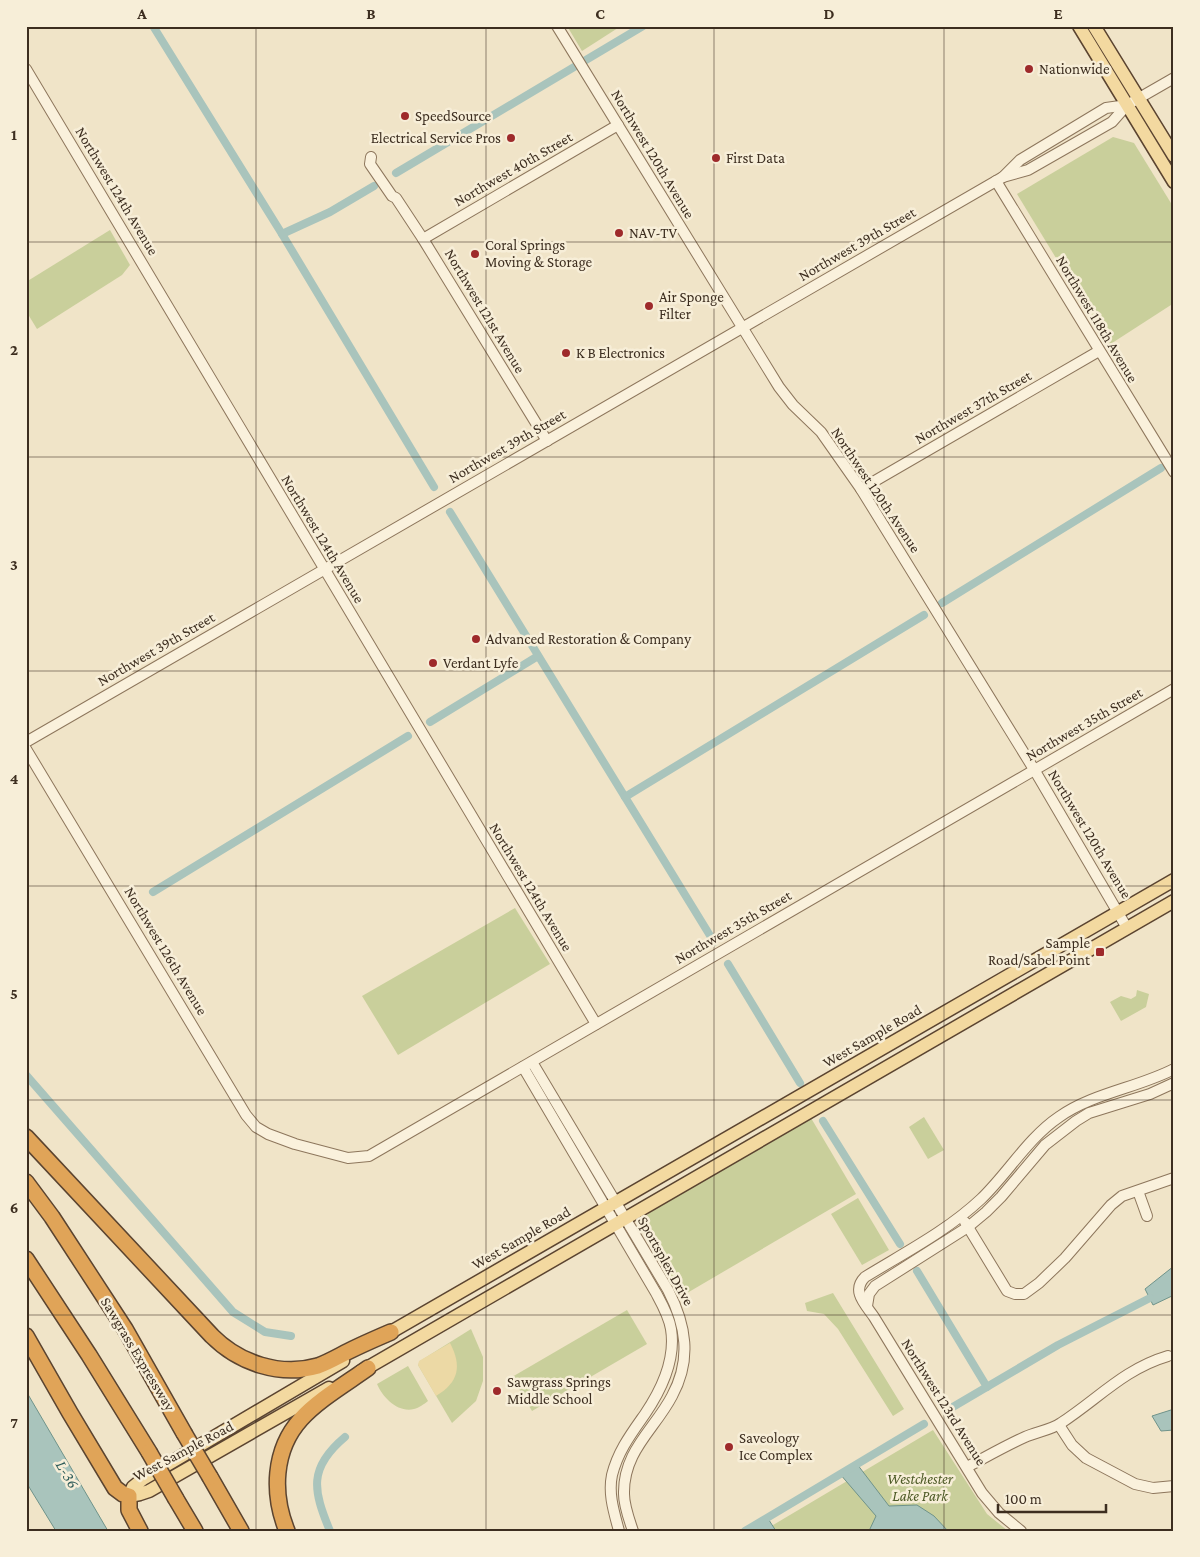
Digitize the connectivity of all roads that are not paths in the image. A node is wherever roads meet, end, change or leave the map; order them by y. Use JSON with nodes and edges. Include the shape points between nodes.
{"nodes":[{"id":1,"x":557,"y":26,"type":"edge"},
{"id":2,"x":1079,"y":26,"type":"edge"},
{"id":3,"x":1094,"y":26,"type":"edge"},
{"id":4,"x":26,"y":69,"type":"edge"},
{"id":5,"x":1174,"y":78,"type":"edge"},
{"id":6,"x":1133,"y":102,"type":"junction"},
{"id":7,"x":618,"y":125,"type":"junction"},
{"id":8,"x":1174,"y":156,"type":"edge"},
{"id":9,"x":999,"y":179,"type":"junction"},
{"id":10,"x":1174,"y":182,"type":"edge"},
{"id":11,"x":396,"y":198,"type":"dead end"},
{"id":12,"x":423,"y":239,"type":"junction"},
{"id":13,"x":742,"y":328,"type":"junction"},
{"id":14,"x":1099,"y":351,"type":"junction"},
{"id":15,"x":547,"y":441,"type":"junction"},
{"id":16,"x":1174,"y":472,"type":"edge"},
{"id":17,"x":861,"y":489,"type":"junction"},
{"id":18,"x":324,"y":570,"type":"junction"},
{"id":19,"x":1174,"y":689,"type":"edge"},
{"id":20,"x":26,"y":742,"type":"edge"},
{"id":21,"x":26,"y":749,"type":"edge"},
{"id":22,"x":1035,"y":771,"type":"junction"},
{"id":23,"x":1174,"y":880,"type":"edge"},
{"id":24,"x":1174,"y":901,"type":"edge"},
{"id":25,"x":1118,"y":912,"type":"junction"},
{"id":26,"x":1127,"y":928,"type":"junction"},
{"id":27,"x":596,"y":1024,"type":"junction"},
{"id":28,"x":527,"y":1064,"type":"junction"},
{"id":29,"x":1173,"y":1072,"type":"edge"},
{"id":30,"x":1174,"y":1083,"type":"edge"},
{"id":31,"x":1069,"y":1110,"type":"junction"},
{"id":32,"x":1076,"y":1121,"type":"junction"},
{"id":33,"x":26,"y":1137,"type":"edge"},
{"id":34,"x":300,"y":1146,"type":"joint"},
{"id":35,"x":1174,"y":1178,"type":"edge"},
{"id":36,"x":26,"y":1182,"type":"edge"},
{"id":37,"x":1138,"y":1191,"type":"junction"},
{"id":38,"x":611,"y":1205,"type":"junction"},
{"id":39,"x":1147,"y":1216,"type":"dead end"},
{"id":40,"x":962,"y":1217,"type":"junction"},
{"id":41,"x":620,"y":1220,"type":"junction"},
{"id":42,"x":968,"y":1227,"type":"junction"},
{"id":43,"x":26,"y":1259,"type":"edge"},
{"id":44,"x":867,"y":1306,"type":"junction"},
{"id":45,"x":391,"y":1332,"type":"junction"},
{"id":46,"x":26,"y":1336,"type":"edge"},
{"id":47,"x":1168,"y":1356,"type":"dead end"},
{"id":48,"x":368,"y":1368,"type":"junction"},
{"id":49,"x":1059,"y":1424,"type":"junction"},
{"id":50,"x":967,"y":1468,"type":"junction"},
{"id":51,"x":1174,"y":1486,"type":"edge"},
{"id":52,"x":129,"y":1496,"type":"junction"},
{"id":53,"x":625,"y":1504,"type":"junction"},
{"id":54,"x":612,"y":1507,"type":"junction"},
{"id":55,"x":140,"y":1531,"type":"edge"},
{"id":56,"x":195,"y":1531,"type":"edge"},
{"id":57,"x":241,"y":1531,"type":"edge"},
{"id":58,"x":287,"y":1531,"type":"edge"},
{"id":59,"x":620,"y":1531,"type":"edge"},
{"id":60,"x":633,"y":1531,"type":"edge"},
{"id":61,"x":1021,"y":1531,"type":"edge"}],
"edges":[{"from":1,"to":7,"type":"street","name":"Northwest 120th Avenue"},
{"from":2,"to":6,"type":"main road"},
{"from":3,"to":6,"type":"main road"},
{"from":4,"to":18,"type":"street","name":"Northwest 124th Avenue"},
{"from":5,"to":6,"type":"street","name":"Northwest 39th Street"},
{"from":6,"to":8,"type":"main road"},
{"from":6,"to":9,"type":"street","name":"Northwest 39th Street","via":[[1112,122],[1054,156],[1028,170]]},
{"from":6,"to":9,"type":"street","name":"Northwest 39th Street","via":[[1106,108],[1020,160]]},
{"from":6,"to":10,"type":"main road"},
{"from":7,"to":12,"type":"street","name":"Northwest 40th Street"},
{"from":7,"to":13,"type":"street","name":"Northwest 120th Avenue"},
{"from":9,"to":13,"type":"street","name":"Northwest 39th Street"},
{"from":9,"to":14,"type":"street","name":"Northwest 118th Avenue"},
{"from":11,"to":12,"type":"street","name":"Northwest 121st Avenue"},
{"from":12,"to":15,"type":"street","name":"Northwest 121st Avenue"},
{"from":13,"to":15,"type":"street","name":"Northwest 39th Street"},
{"from":13,"to":17,"type":"street","name":"Northwest 120th Avenue","via":[[779,387],[821,432]]},
{"from":14,"to":16,"type":"street","name":"Northwest 118th Avenue"},
{"from":14,"to":17,"type":"street","name":"Northwest 37th Street"},
{"from":15,"to":18,"type":"street","name":"Northwest 39th Street"},
{"from":17,"to":22,"type":"street","name":"Northwest 120th Avenue"},
{"from":18,"to":20,"type":"street","name":"Northwest 39th Street"},
{"from":18,"to":27,"type":"street","name":"Northwest 124th Avenue"},
{"from":19,"to":22,"type":"street","name":"Northwest 35th Street"},
{"from":21,"to":34,"type":"street","name":"Northwest 126th Avenue","via":[[246,1114],[256,1127]]},
{"from":22,"to":25,"type":"street","name":"Northwest 120th Avenue"},
{"from":22,"to":27,"type":"street","name":"Northwest 35th Street"},
{"from":23,"to":25,"type":"main road","name":"West Sample Road"},
{"from":24,"to":26,"type":"main road","name":"West Sample Road"},
{"from":25,"to":26,"type":"street","name":"Northwest 120th Avenue"},
{"from":25,"to":38,"type":"main road","name":"West Sample Road"},
{"from":26,"to":41,"type":"main road","name":"West Sample Road"},
{"from":27,"to":28,"type":"street","name":"Northwest 35th Street"},
{"from":28,"to":34,"type":"street","name":"Northwest 35th Street","via":[[368,1156],[348,1158]]},
{"from":28,"to":38,"type":"street"},
{"from":29,"to":31,"type":"street"},
{"from":30,"to":32,"type":"street","via":[[1089,1113]]},
{"from":31,"to":32,"type":"street"},
{"from":31,"to":40,"type":"street","via":[[1037,1136]]},
{"from":32,"to":42,"type":"street","via":[[1045,1146],[1001,1197]]},
{"from":33,"to":45,"type":"highway","via":[[229,1351],[259,1365],[309,1368]]},
{"from":35,"to":37,"type":"street"},
{"from":36,"to":57,"type":"highway","name":"Sawgrass Expressway","bridge":true,"via":[[125,1329]]},
{"from":37,"to":39,"type":"street"},
{"from":37,"to":42,"type":"street","via":[[1122,1196],[1111,1205],[1059,1264],[1024,1294],[1008,1291]]},
{"from":38,"to":41,"type":"street","name":"Sportsplex Drive"},
{"from":38,"to":45,"type":"main road","name":"West Sample Road"},
{"from":40,"to":42,"type":"street"},
{"from":40,"to":44,"type":"street","name":"Northwest 123rd Avenue","via":[[864,1277],[858,1290]]},
{"from":41,"to":48,"type":"main road","name":"West Sample Road"},
{"from":41,"to":53,"type":"street","name":"Sportsplex Drive","via":[[674,1300],[684,1340],[683,1361],[672,1397],[629,1462]]},
{"from":41,"to":54,"type":"street","name":"Sportsplex Drive","via":[[663,1306],[671,1330],[671,1343],[668,1371],[657,1396],[617,1458],[612,1476]]},
{"from":42,"to":44,"type":"street","via":[[875,1286],[869,1294]]},
{"from":43,"to":56,"type":"highway","bridge":true,"via":[[89,1355]]},
{"from":44,"to":50,"type":"street","name":"Northwest 123rd Avenue"},
{"from":45,"to":52,"type":"main road","name":"West Sample Road","via":[[143,1479],[133,1487]]},
{"from":46,"to":52,"type":"highway","via":[[113,1484]]},
{"from":47,"to":49,"type":"street","via":[[1128,1375]]},
{"from":48,"to":52,"type":"main road","name":"West Sample Road","via":[[150,1491]]},
{"from":48,"to":58,"type":"highway","via":[[314,1407],[288,1438],[279,1463],[277,1489]]},
{"from":49,"to":50,"type":"street","via":[[1027,1436]]},
{"from":49,"to":51,"type":"street","via":[[1072,1445],[1086,1458],[1135,1484],[1153,1488]]},
{"from":50,"to":61,"type":"street","name":"Northwest 123rd Avenue","via":[[982,1494]]},
{"from":52,"to":55,"type":"highway","via":[[129,1510]]},
{"from":53,"to":54,"type":"street"},
{"from":53,"to":60,"type":"street","name":"Sportsplex Drive"},
{"from":54,"to":59,"type":"street","name":"Sportsplex Drive"}]}
